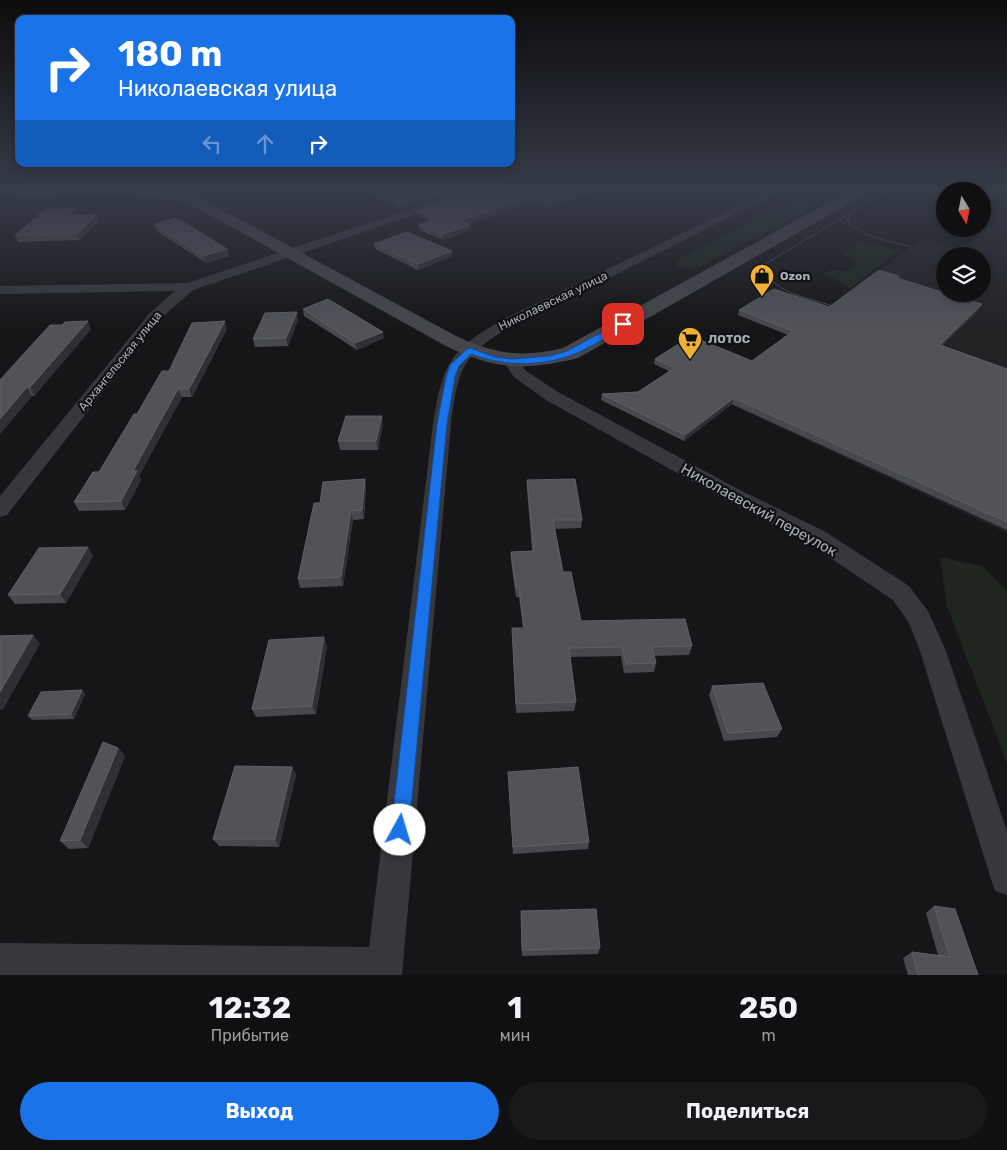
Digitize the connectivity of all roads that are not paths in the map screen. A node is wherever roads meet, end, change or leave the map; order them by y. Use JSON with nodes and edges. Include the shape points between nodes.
{"nodes":[{"id":1,"x":262,"y":238,"type":"edge"},
{"id":2,"x":333,"y":238,"type":"edge"},
{"id":3,"x":682,"y":238,"type":"edge"},
{"id":4,"x":777,"y":238,"type":"edge"},
{"id":5,"x":289,"y":252,"type":"junction"},
{"id":6,"x":188,"y":287,"type":"junction"},
{"id":7,"x":0,"y":290,"type":"edge"},
{"id":8,"x":470,"y":350,"type":"junction"},
{"id":9,"x":512,"y":362,"type":"junction"},
{"id":10,"x":0,"y":510,"type":"edge"},
{"id":11,"x":1007,"y":879,"type":"edge"},
{"id":12,"x":0,"y":961,"type":"edge"},
{"id":13,"x":385,"y":970,"type":"edge"}],
"edges":[{"from":1,"to":5,"type":"main road"},
{"from":2,"to":5,"type":"street","name":"Архангельская улица"},
{"from":3,"to":8,"type":"street","name":"Николаевская улица","via":[[508,322],[483,337]]},
{"from":4,"to":9,"type":"main road","via":[[570,353]]},
{"from":5,"to":6,"type":"street","name":"Архангельская улица"},
{"from":5,"to":8,"type":"main road"},
{"from":6,"to":7,"type":"street"},
{"from":6,"to":10,"type":"street","name":"Архангельская улица","via":[[154,317]]},
{"from":8,"to":9,"type":"main road","via":[[494,360]]},
{"from":8,"to":13,"type":"street","name":"Николаевская улица","via":[[455,365],[442,424]]},
{"from":9,"to":11,"type":"street","name":"Николаевский переулок","via":[[520,374],[552,396],[816,538],[901,593],[919,618],[932,651]]},
{"from":12,"to":13,"type":"street"}]}
